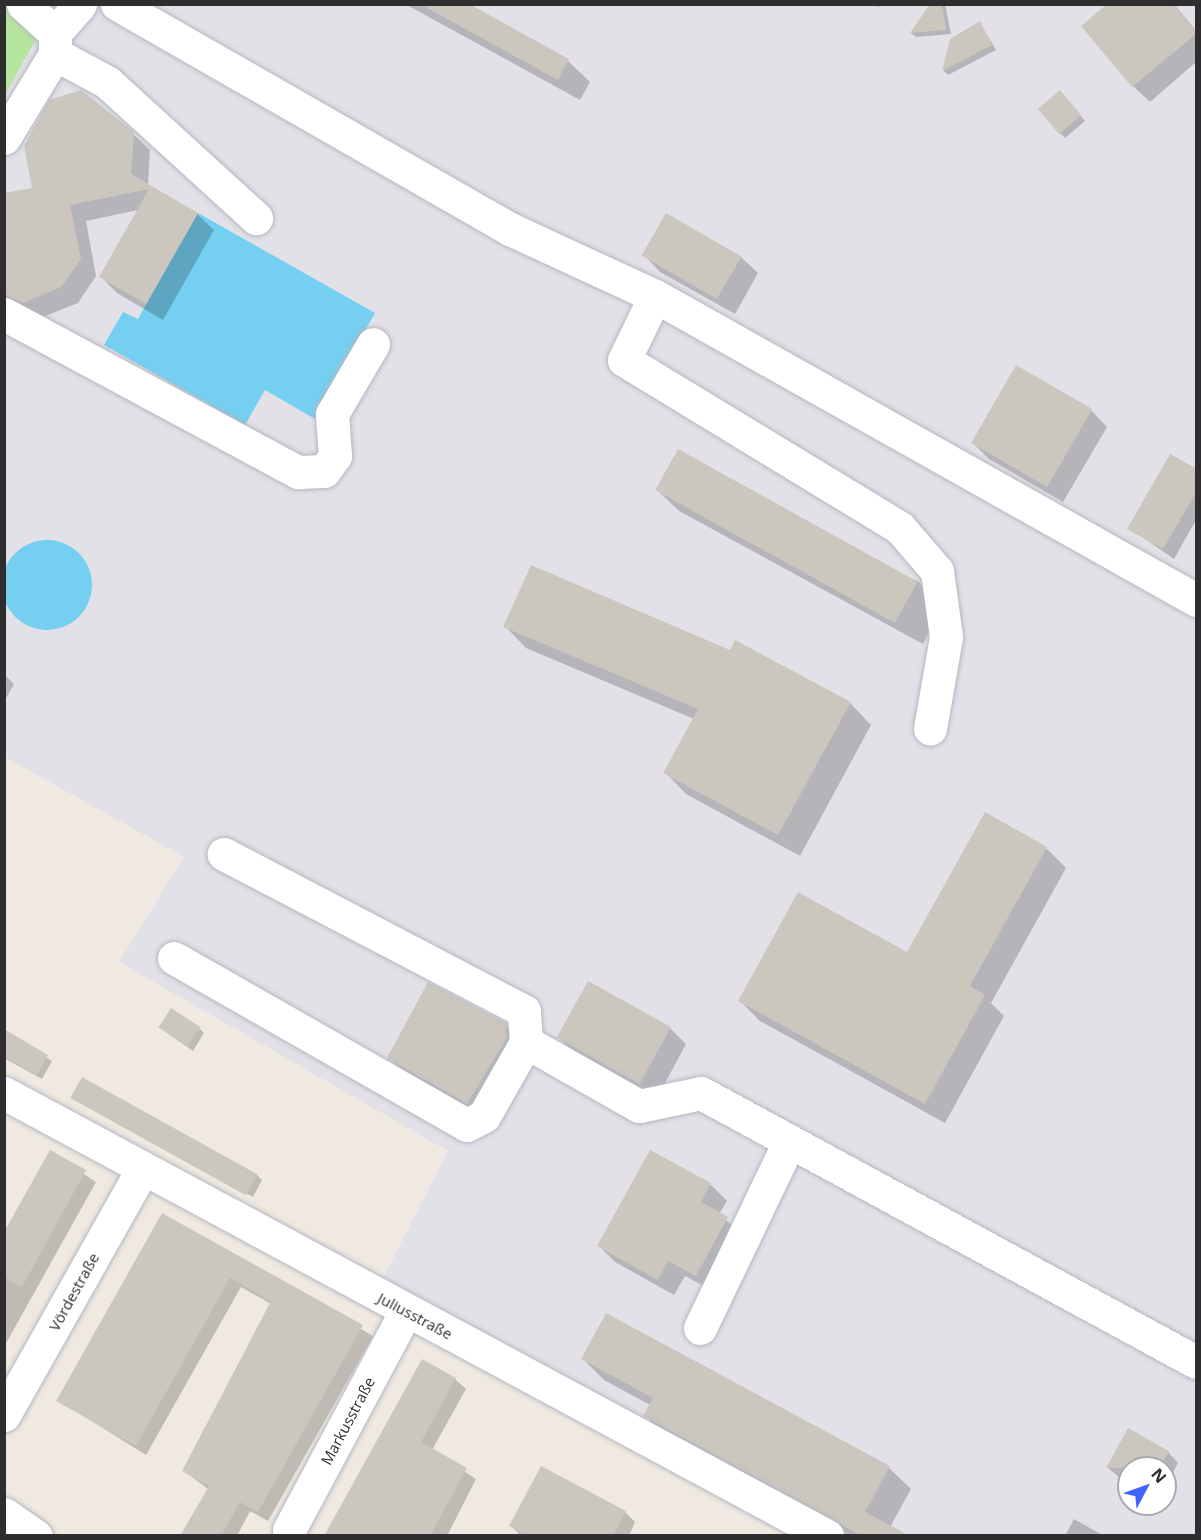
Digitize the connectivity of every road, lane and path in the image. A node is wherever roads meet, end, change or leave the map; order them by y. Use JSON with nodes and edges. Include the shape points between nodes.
{"nodes":[{"id":1,"x":23,"y":4,"type":"edge"},
{"id":2,"x":80,"y":4,"type":"edge"},
{"id":3,"x":117,"y":4,"type":"edge"},
{"id":4,"x":55,"y":43,"type":"junction"},
{"id":5,"x":4,"y":138,"type":"edge"},
{"id":6,"x":256,"y":218,"type":"dead end"},
{"id":7,"x":655,"y":296,"type":"junction"},
{"id":8,"x":4,"y":314,"type":"edge"},
{"id":9,"x":373,"y":344,"type":"dead end"},
{"id":10,"x":1197,"y":600,"type":"edge"},
{"id":11,"x":930,"y":729,"type":"dead end"},
{"id":12,"x":224,"y":854,"type":"dead end"},
{"id":13,"x":174,"y":958,"type":"dead end"},
{"id":14,"x":526,"y":1042,"type":"junction"},
{"id":15,"x":4,"y":1093,"type":"edge"},
{"id":16,"x":789,"y":1142,"type":"junction"},
{"id":17,"x":143,"y":1168,"type":"junction"},
{"id":18,"x":406,"y":1311,"type":"junction"},
{"id":19,"x":700,"y":1328,"type":"dead end"},
{"id":20,"x":1197,"y":1362,"type":"edge"},
{"id":21,"x":4,"y":1415,"type":"edge"},
{"id":22,"x":4,"y":1515,"type":"edge"},
{"id":23,"x":289,"y":1530,"type":"dead end"},
{"id":24,"x":36,"y":1536,"type":"edge"},
{"id":25,"x":827,"y":1536,"type":"edge"}],
"edges":[{"from":1,"to":4,"type":"street"},
{"from":2,"to":4,"type":"street"},
{"from":3,"to":7,"type":"street","via":[[512,230]]},
{"from":4,"to":5,"type":"street"},
{"from":4,"to":6,"type":"street","via":[[107,82]]},
{"from":7,"to":10,"type":"street"},
{"from":7,"to":11,"type":"street","via":[[624,360],[900,528],[937,571],[946,637]]},
{"from":8,"to":9,"type":"street","via":[[298,472],[324,471],[335,456],[332,414]]},
{"from":12,"to":14,"type":"street","via":[[524,1011]]},
{"from":13,"to":14,"type":"street","via":[[467,1125],[484,1116]]},
{"from":14,"to":16,"type":"street","via":[[639,1106],[701,1094]]},
{"from":15,"to":17,"type":"street","name":"Juliusstraße"},
{"from":16,"to":19,"type":"street"},
{"from":16,"to":20,"type":"street"},
{"from":17,"to":18,"type":"street","name":"Juliusstraße"},
{"from":17,"to":21,"type":"street","name":"Vördestraße"},
{"from":18,"to":23,"type":"street","name":"Markusstraße"},
{"from":18,"to":25,"type":"street","name":"Juliusstraße"},
{"from":22,"to":24,"type":"street"}]}
